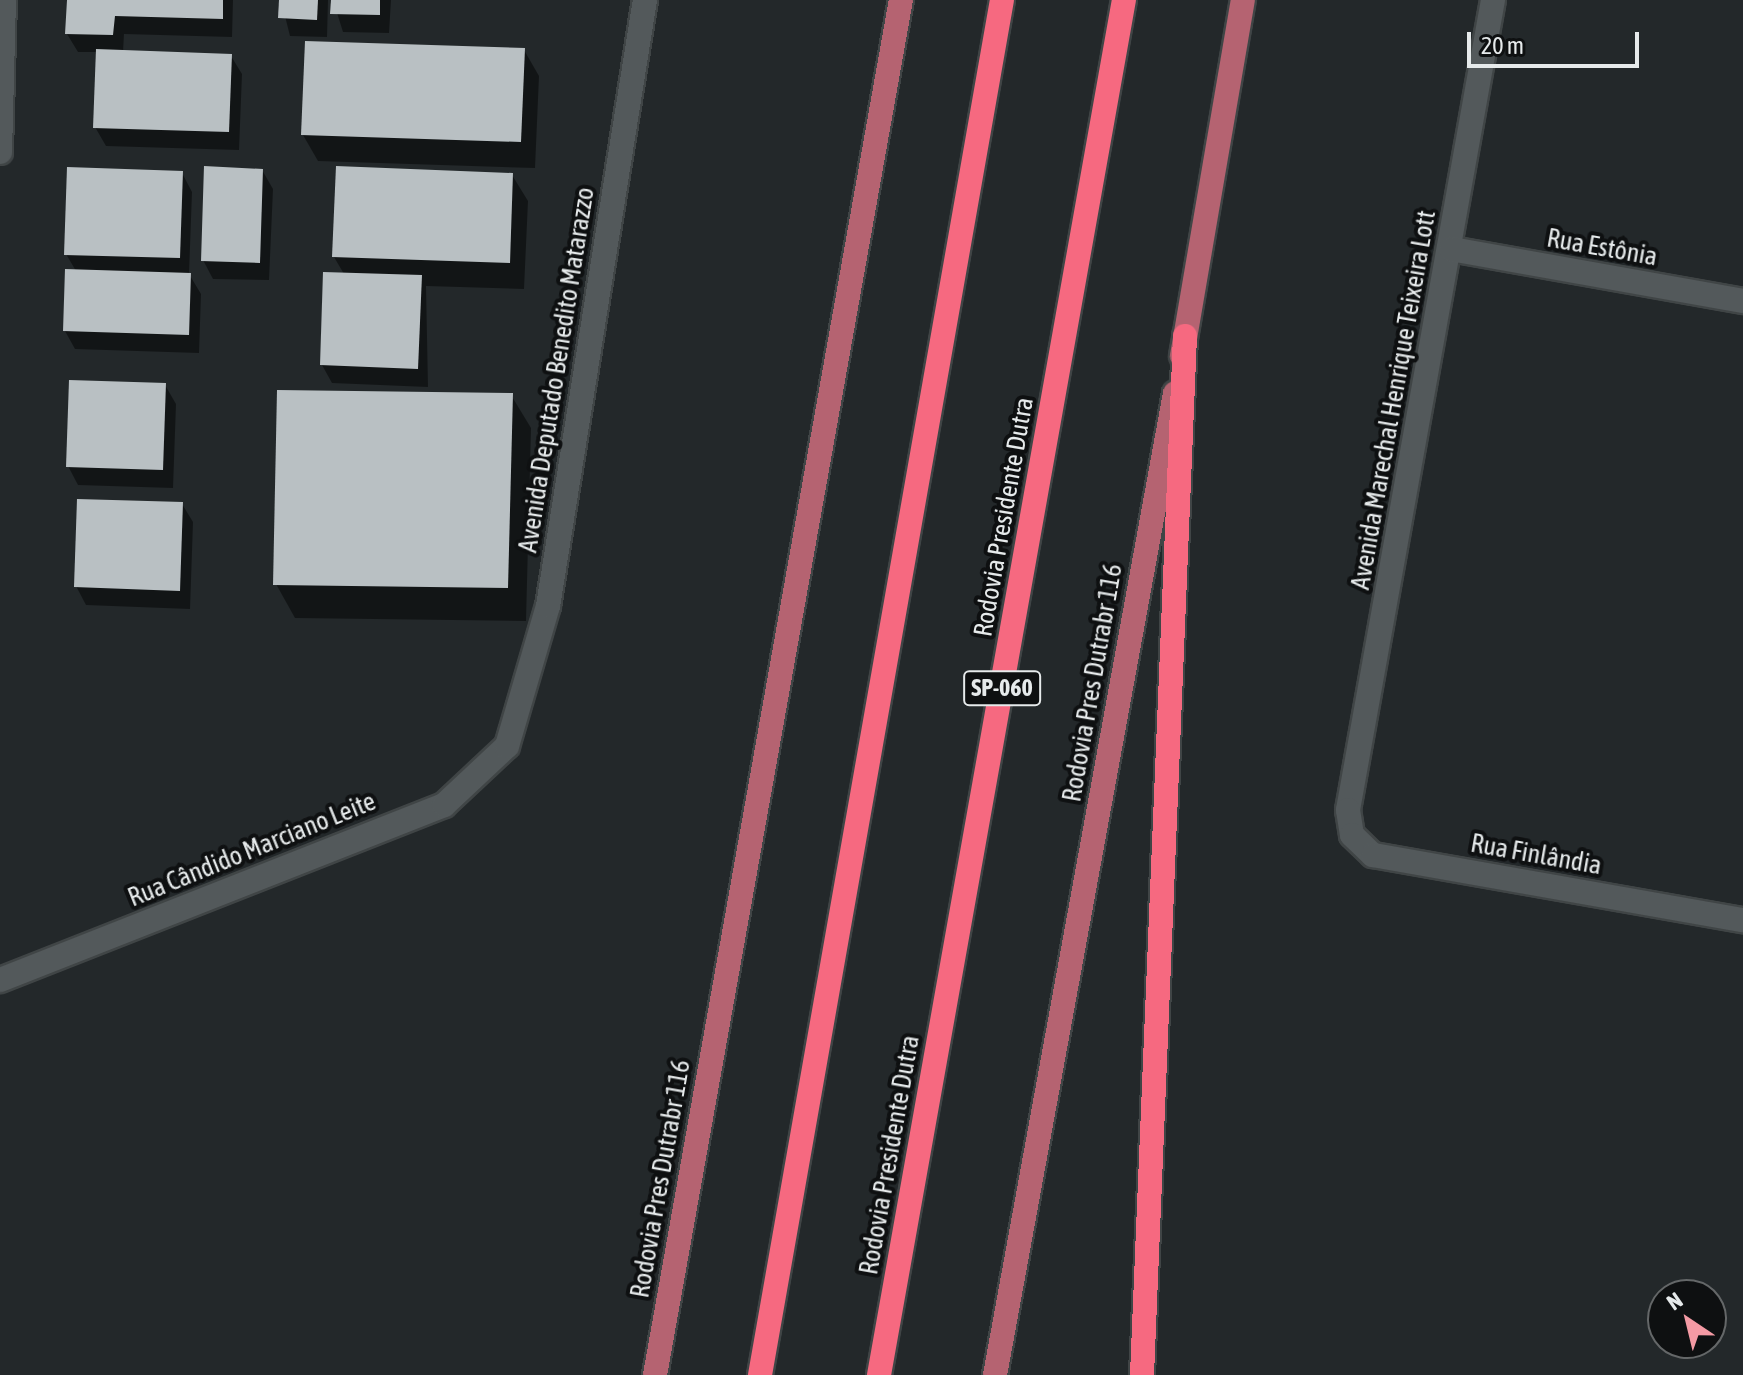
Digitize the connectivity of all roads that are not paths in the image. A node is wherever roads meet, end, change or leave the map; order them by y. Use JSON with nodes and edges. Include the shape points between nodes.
{"nodes":[{"id":1,"x":4,"y":0,"type":"edge"},
{"id":2,"x":645,"y":0,"type":"edge"},
{"id":3,"x":901,"y":0,"type":"edge"},
{"id":4,"x":1002,"y":0,"type":"edge"},
{"id":5,"x":1124,"y":0,"type":"edge"},
{"id":6,"x":1243,"y":0,"type":"edge"},
{"id":7,"x":1493,"y":0,"type":"edge"},
{"id":8,"x":0,"y":152,"type":"edge"},
{"id":9,"x":1451,"y":249,"type":"junction"},
{"id":10,"x":1743,"y":301,"type":"edge"},
{"id":11,"x":1185,"y":336,"type":"junction"},
{"id":12,"x":507,"y":746,"type":"joint"},
{"id":13,"x":1348,"y":810,"type":"joint"},
{"id":14,"x":1743,"y":920,"type":"edge"},
{"id":15,"x":0,"y":980,"type":"edge"},
{"id":16,"x":655,"y":1375,"type":"edge"},
{"id":17,"x":760,"y":1375,"type":"edge"},
{"id":18,"x":879,"y":1375,"type":"edge"},
{"id":19,"x":995,"y":1375,"type":"edge"},
{"id":20,"x":1142,"y":1375,"type":"edge"}],
"edges":[{"from":1,"to":8,"type":"street"},
{"from":2,"to":12,"type":"street","name":"Avenida Deputado Benedito Matarazzo","via":[[548,606]]},
{"from":3,"to":16,"type":"main road","name":"Rodovia Pres Dutrabr 116"},
{"from":4,"to":17,"type":"highway"},
{"from":5,"to":18,"type":"highway","name":"Rodovia Presidente Dutra","number":"SP-060"},
{"from":6,"to":11,"type":"main road","name":"Rodovia Pres Dutrabr 116"},
{"from":7,"to":9,"type":"street","name":"Avenida Marechal Henrique Teixeira Lott"},
{"from":9,"to":10,"type":"street","name":"Rua Estônia"},
{"from":9,"to":13,"type":"street","name":"Avenida Marechal Henrique Teixeira Lott"},
{"from":11,"to":19,"type":"main road","name":"Rodovia Pres Dutrabr 116"},
{"from":11,"to":20,"type":"highway"},
{"from":12,"to":15,"type":"street","name":"Rua Cândido Marciano Leite","via":[[444,805]]},
{"from":13,"to":14,"type":"street","name":"Rua Finlândia","via":[[1352,835],[1373,855]]}]}
